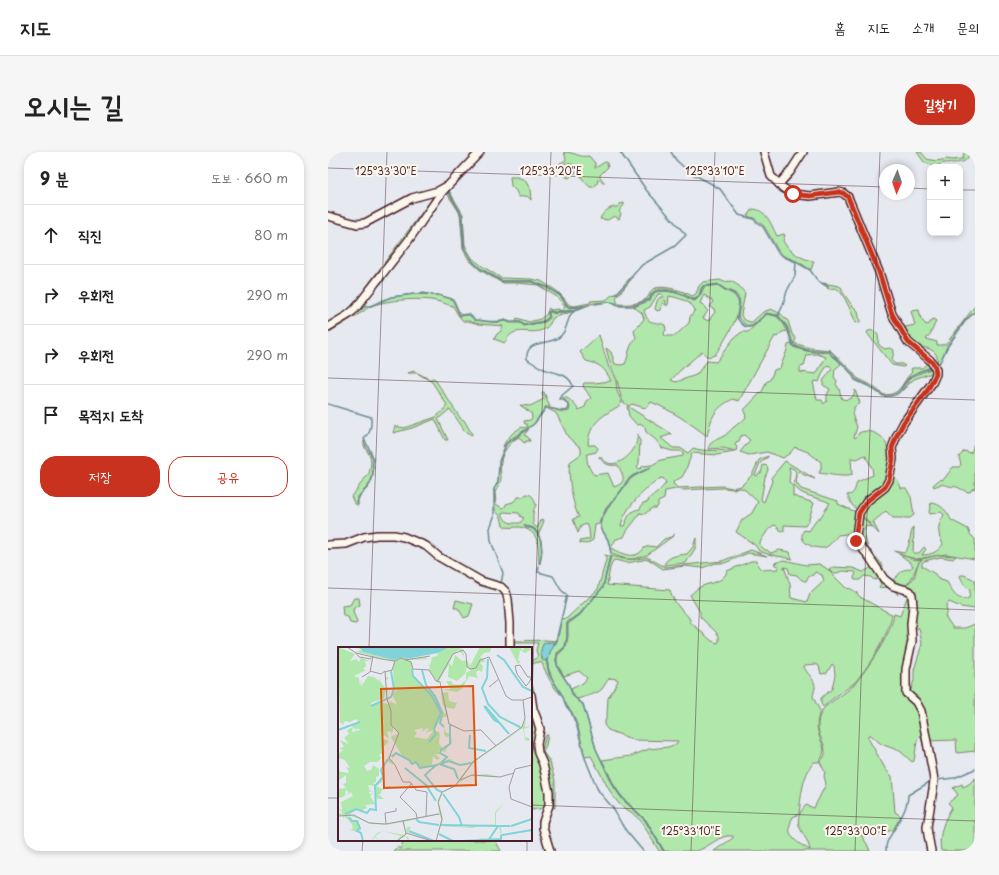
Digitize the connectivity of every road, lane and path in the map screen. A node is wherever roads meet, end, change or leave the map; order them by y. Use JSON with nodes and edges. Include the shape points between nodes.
{"nodes":[{"id":1,"x":480,"y":152,"type":"edge"},
{"id":2,"x":764,"y":152,"type":"edge"},
{"id":3,"x":803,"y":152,"type":"edge"},
{"id":4,"x":451,"y":182,"type":"junction"},
{"id":5,"x":779,"y":184,"type":"junction"},
{"id":6,"x":328,"y":216,"type":"edge"},
{"id":7,"x":328,"y":327,"type":"edge"},
{"id":8,"x":328,"y":545,"type":"edge"},
{"id":9,"x":510,"y":647,"type":"edge"},
{"id":10,"x":532,"y":702,"type":"edge"},
{"id":11,"x":550,"y":851,"type":"edge"},
{"id":12,"x":931,"y":851,"type":"edge"}],
"edges":[{"from":1,"to":4,"type":"street"},
{"from":2,"to":5,"type":"street","via":[[771,176]]},
{"from":3,"to":5,"type":"street"},
{"from":4,"to":6,"type":"street","via":[[438,190],[412,198],[365,223],[357,224]]},
{"from":4,"to":7,"type":"street","via":[[355,309]]},
{"from":5,"to":12,"type":"street","via":[[793,194],[805,196],[835,192],[848,197],[879,272],[892,314],[908,342],[935,367],[934,379],[897,435],[892,448],[893,459],[889,480],[885,487],[867,501],[859,513],[856,537],[859,546],[884,579],[893,586],[910,591],[912,595],[912,641],[906,669],[906,693],[921,711],[934,780],[927,828]]},
{"from":8,"to":9,"type":"street","via":[[346,544],[377,535],[404,537],[426,546],[439,557],[481,580],[501,587],[508,599]]},
{"from":10,"to":11,"type":"street","via":[[540,729],[538,752],[544,764],[549,792],[542,828]]}]}
